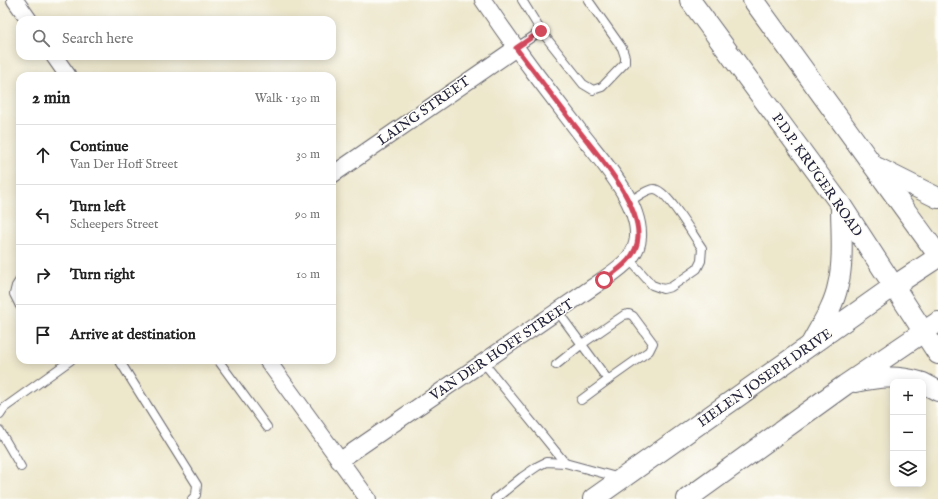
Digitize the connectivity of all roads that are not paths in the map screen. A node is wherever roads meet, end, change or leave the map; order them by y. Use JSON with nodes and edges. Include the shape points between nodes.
{"nodes":[{"id":1,"x":15,"y":0,"type":"edge"},
{"id":2,"x":483,"y":0,"type":"edge"},
{"id":3,"x":522,"y":0,"type":"edge"},
{"id":4,"x":588,"y":0,"type":"edge"},
{"id":5,"x":690,"y":0,"type":"edge"},
{"id":6,"x":753,"y":0,"type":"edge"},
{"id":7,"x":26,"y":16,"type":"edge"},
{"id":8,"x":541,"y":31,"type":"junction"},
{"id":9,"x":516,"y":48,"type":"junction"},
{"id":10,"x":57,"y":60,"type":"edge"},
{"id":11,"x":65,"y":72,"type":"edge"},
{"id":12,"x":875,"y":166,"type":"junction"},
{"id":13,"x":336,"y":172,"type":"edge"},
{"id":14,"x":938,"y":198,"type":"edge"},
{"id":15,"x":629,"y":202,"type":"junction"},
{"id":16,"x":841,"y":206,"type":"junction"},
{"id":17,"x":938,"y":256,"type":"edge"},
{"id":18,"x":629,"y":259,"type":"junction"},
{"id":19,"x":16,"y":286,"type":"edge"},
{"id":20,"x":894,"y":286,"type":"junction"},
{"id":21,"x":16,"y":298,"type":"edge"},
{"id":22,"x":558,"y":312,"type":"junction"},
{"id":23,"x":931,"y":327,"type":"edge"},
{"id":24,"x":582,"y":344,"type":"junction"},
{"id":25,"x":809,"y":347,"type":"junction"},
{"id":26,"x":938,"y":354,"type":"edge"},
{"id":27,"x":483,"y":362,"type":"junction"},
{"id":28,"x":65,"y":364,"type":"edge"},
{"id":29,"x":121,"y":364,"type":"edge"},
{"id":30,"x":221,"y":364,"type":"edge"},
{"id":31,"x":270,"y":364,"type":"edge"},
{"id":32,"x":556,"y":365,"type":"dead end"},
{"id":33,"x":906,"y":379,"type":"edge"},
{"id":34,"x":608,"y":380,"type":"junction"},
{"id":35,"x":845,"y":385,"type":"junction"},
{"id":36,"x":926,"y":385,"type":"edge"},
{"id":37,"x":938,"y":392,"type":"edge"},
{"id":38,"x":581,"y":400,"type":"dead end"},
{"id":39,"x":0,"y":414,"type":"edge"},
{"id":40,"x":267,"y":427,"type":"dead end"},
{"id":41,"x":0,"y":430,"type":"edge"},
{"id":42,"x":339,"y":461,"type":"junction"},
{"id":43,"x":564,"y":463,"type":"junction"},
{"id":44,"x":22,"y":467,"type":"dead end"},
{"id":45,"x":622,"y":479,"type":"junction"},
{"id":46,"x":192,"y":499,"type":"edge"},
{"id":47,"x":368,"y":499,"type":"edge"},
{"id":48,"x":495,"y":499,"type":"edge"},
{"id":49,"x":593,"y":499,"type":"edge"},
{"id":50,"x":688,"y":499,"type":"edge"}],
"edges":[{"from":1,"to":7,"type":"street"},
{"from":2,"to":9,"type":"street","name":"VAN DER HOFF STREET"},
{"from":3,"to":8,"type":"lane"},
{"from":4,"to":8,"type":"lane","via":[[622,48],[625,57],[625,63],[602,87],[593,90],[583,84]]},
{"from":5,"to":16,"type":"street","name":"P.D.P. KRUGER ROAD"},
{"from":6,"to":12,"type":"street"},
{"from":8,"to":9,"type":"lane"},
{"from":9,"to":13,"type":"street","name":"LAING STREET"},
{"from":9,"to":15,"type":"street","name":"VAN DER HOFF STREET","via":[[616,178]]},
{"from":10,"to":11,"type":"street"},
{"from":12,"to":14,"type":"street"},
{"from":12,"to":17,"type":"street"},
{"from":15,"to":18,"type":"street","name":"VAN DER HOFF STREET","via":[[638,237]]},
{"from":15,"to":18,"type":"lane","via":[[648,191],[658,191],[668,198],[702,248],[701,261],[697,269],[671,287],[652,285]]},
{"from":16,"to":20,"type":"street","name":"P.D.P. KRUGER ROAD"},
{"from":16,"to":25,"type":"street","via":[[842,241],[838,286],[831,306]]},
{"from":17,"to":20,"type":"street","name":"HELEN JOSEPH DRIVE"},
{"from":18,"to":22,"type":"street","name":"VAN DER HOFF STREET"},
{"from":19,"to":21,"type":"lane"},
{"from":20,"to":23,"type":"street","name":"P.D.P. KRUGER ROAD"},
{"from":20,"to":25,"type":"street","name":"HELEN JOSEPH DRIVE"},
{"from":22,"to":24,"type":"lane"},
{"from":22,"to":27,"type":"street","name":"VAN DER HOFF STREET"},
{"from":23,"to":26,"type":"street","name":"P.D.P. KRUGER ROAD"},
{"from":23,"to":35,"type":"street"},
{"from":24,"to":32,"type":"lane"},
{"from":24,"to":34,"type":"lane"},
{"from":24,"to":34,"type":"lane","via":[[629,314],[638,320],[651,338],[653,343],[649,351]]},
{"from":25,"to":45,"type":"street","name":"HELEN JOSEPH DRIVE"},
{"from":27,"to":42,"type":"street","name":"VAN DER HOFF STREET"},
{"from":27,"to":43,"type":"lane"},
{"from":28,"to":39,"type":"lane","via":[[4,408]]},
{"from":29,"to":46,"type":"lane","via":[[197,485],[196,496]]},
{"from":30,"to":40,"type":"lane"},
{"from":31,"to":42,"type":"street"},
{"from":33,"to":35,"type":"street","via":[[878,377]]},
{"from":34,"to":38,"type":"lane"},
{"from":35,"to":50,"type":"street"},
{"from":36,"to":37,"type":"street"},
{"from":41,"to":44,"type":"lane"},
{"from":42,"to":47,"type":"street"},
{"from":43,"to":45,"type":"lane"},
{"from":43,"to":48,"type":"lane","via":[[546,462],[538,466]]},
{"from":45,"to":49,"type":"street","name":"HELEN JOSEPH DRIVE"}]}
